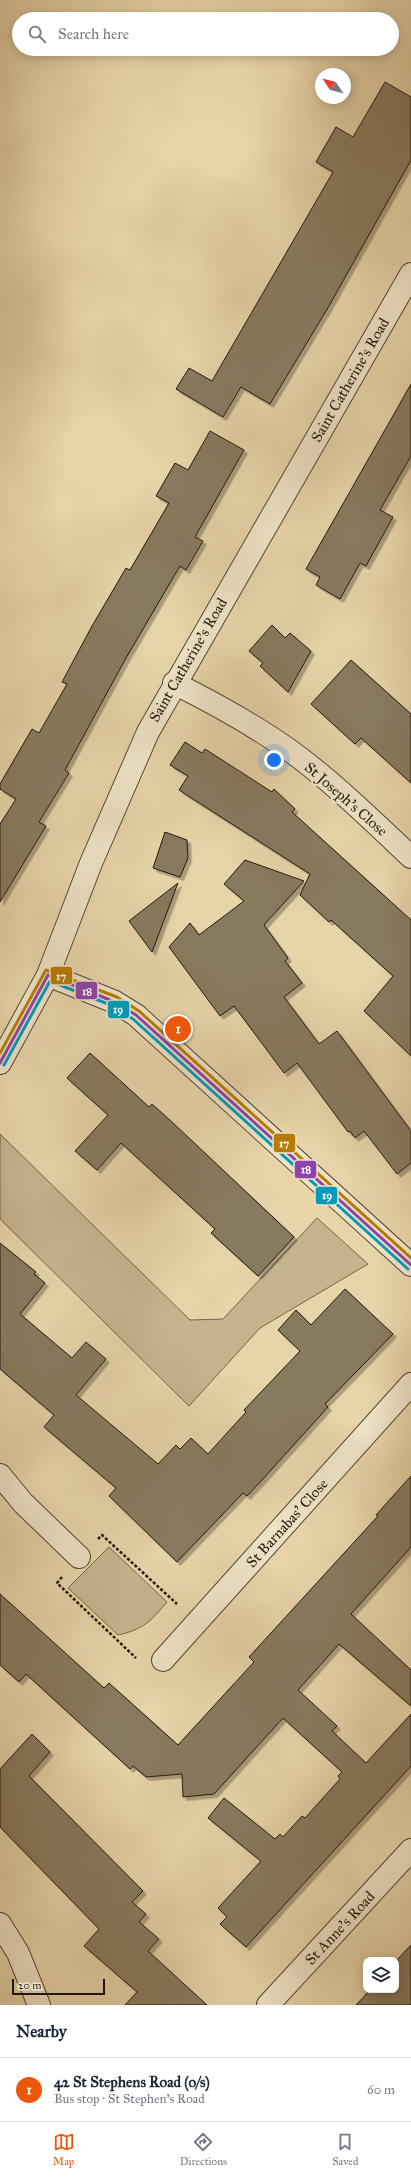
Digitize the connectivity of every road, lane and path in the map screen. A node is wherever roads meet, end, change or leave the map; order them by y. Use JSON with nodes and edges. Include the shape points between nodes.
{"nodes":[{"id":1,"x":411,"y":274,"type":"edge"},
{"id":2,"x":174,"y":683,"type":"junction"},
{"id":3,"x":411,"y":858,"type":"edge"},
{"id":4,"x":48,"y":975,"type":"junction"},
{"id":5,"x":0,"y":1063,"type":"edge"},
{"id":6,"x":411,"y":1264,"type":"edge"},
{"id":7,"x":411,"y":1384,"type":"edge"},
{"id":8,"x":0,"y":1475,"type":"edge"},
{"id":9,"x":79,"y":1557,"type":"junction"},
{"id":10,"x":178,"y":1605,"type":"dead end"},
{"id":11,"x":162,"y":1660,"type":"dead end"},
{"id":12,"x":140,"y":1662,"type":"dead end"},
{"id":13,"x":411,"y":1850,"type":"edge"},
{"id":14,"x":0,"y":1924,"type":"edge"},
{"id":15,"x":39,"y":2005,"type":"edge"},
{"id":16,"x":268,"y":2005,"type":"edge"}],
"edges":[{"from":1,"to":2,"type":"street","name":"Saint Catherine's Road"},
{"from":2,"to":3,"type":"street","name":"St Joseph's Close","via":[[230,712],[300,758],[340,790]]},
{"from":2,"to":4,"type":"street","name":"Saint Catherine's Road","via":[[126,780]]},
{"from":4,"to":5,"type":"street","name":"Saint Catherine's Road"},
{"from":4,"to":6,"type":"street","via":[[115,1002],[136,1015]]},
{"from":7,"to":11,"type":"street","name":"St Barnabas' Close"},
{"from":8,"to":9,"type":"street","via":[[23,1503]]},
{"from":9,"to":10,"type":"path","via":[[102,1535]]},
{"from":9,"to":12,"type":"path","via":[[57,1583]]},
{"from":13,"to":16,"type":"street","name":"St Anne's Road"},
{"from":14,"to":15,"type":"street","via":[[18,1953]]}]}
